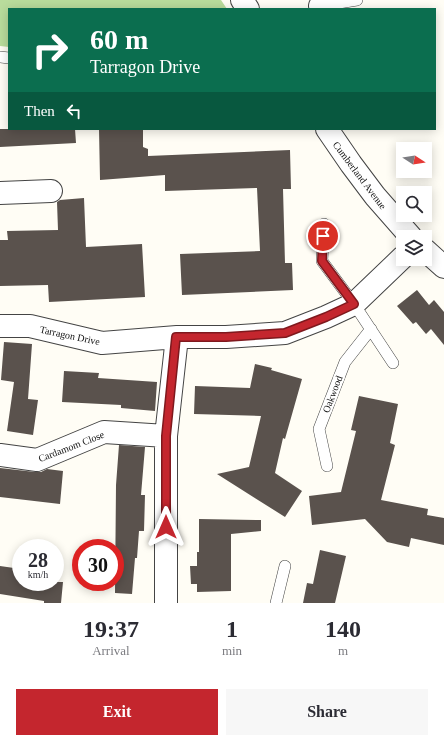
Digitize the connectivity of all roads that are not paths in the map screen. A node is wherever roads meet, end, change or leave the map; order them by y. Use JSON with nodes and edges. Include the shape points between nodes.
{"nodes":[{"id":1,"x":357,"y":0,"type":"edge"},
{"id":2,"x":321,"y":7,"type":"edge"},
{"id":3,"x":328,"y":130,"type":"edge"},
{"id":4,"x":51,"y":191,"type":"dead end"},
{"id":5,"x":0,"y":194,"type":"edge"},
{"id":6,"x":324,"y":224,"type":"dead end"},
{"id":7,"x":405,"y":230,"type":"edge"},
{"id":8,"x":432,"y":256,"type":"edge"},
{"id":9,"x":396,"y":264,"type":"edge"},
{"id":10,"x":444,"y":267,"type":"edge"},
{"id":11,"x":354,"y":304,"type":"junction"},
{"id":12,"x":0,"y":326,"type":"edge"},
{"id":13,"x":371,"y":329,"type":"junction"},
{"id":14,"x":176,"y":337,"type":"junction"},
{"id":15,"x":393,"y":363,"type":"dead end"},
{"id":16,"x":166,"y":436,"type":"junction"},
{"id":17,"x":0,"y":455,"type":"edge"},
{"id":18,"x":327,"y":466,"type":"dead end"},
{"id":19,"x":285,"y":566,"type":"dead end"},
{"id":20,"x":166,"y":603,"type":"edge"},
{"id":21,"x":276,"y":603,"type":"edge"}],
"edges":[{"from":1,"to":2,"type":"lane"},
{"from":3,"to":7,"type":"street","name":"Cumberland Avenue","via":[[350,164]]},
{"from":4,"to":5,"type":"street"},
{"from":6,"to":11,"type":"lane","via":[[322,261]]},
{"from":8,"to":10,"type":"street"},
{"from":9,"to":11,"type":"street","name":"Tarragon Drive"},
{"from":11,"to":13,"type":"lane"},
{"from":11,"to":14,"type":"street","name":"Tarragon Drive","via":[[285,333]]},
{"from":12,"to":14,"type":"street","name":"Tarragon Drive","via":[[30,326],[102,343]]},
{"from":13,"to":15,"type":"lane"},
{"from":13,"to":18,"type":"lane","name":"Oakwood","via":[[345,362],[319,429]]},
{"from":14,"to":16,"type":"street"},
{"from":16,"to":17,"type":"street","name":"Cardamom Close","via":[[104,432],[37,460]]},
{"from":16,"to":20,"type":"street"},
{"from":19,"to":21,"type":"lane"}]}
